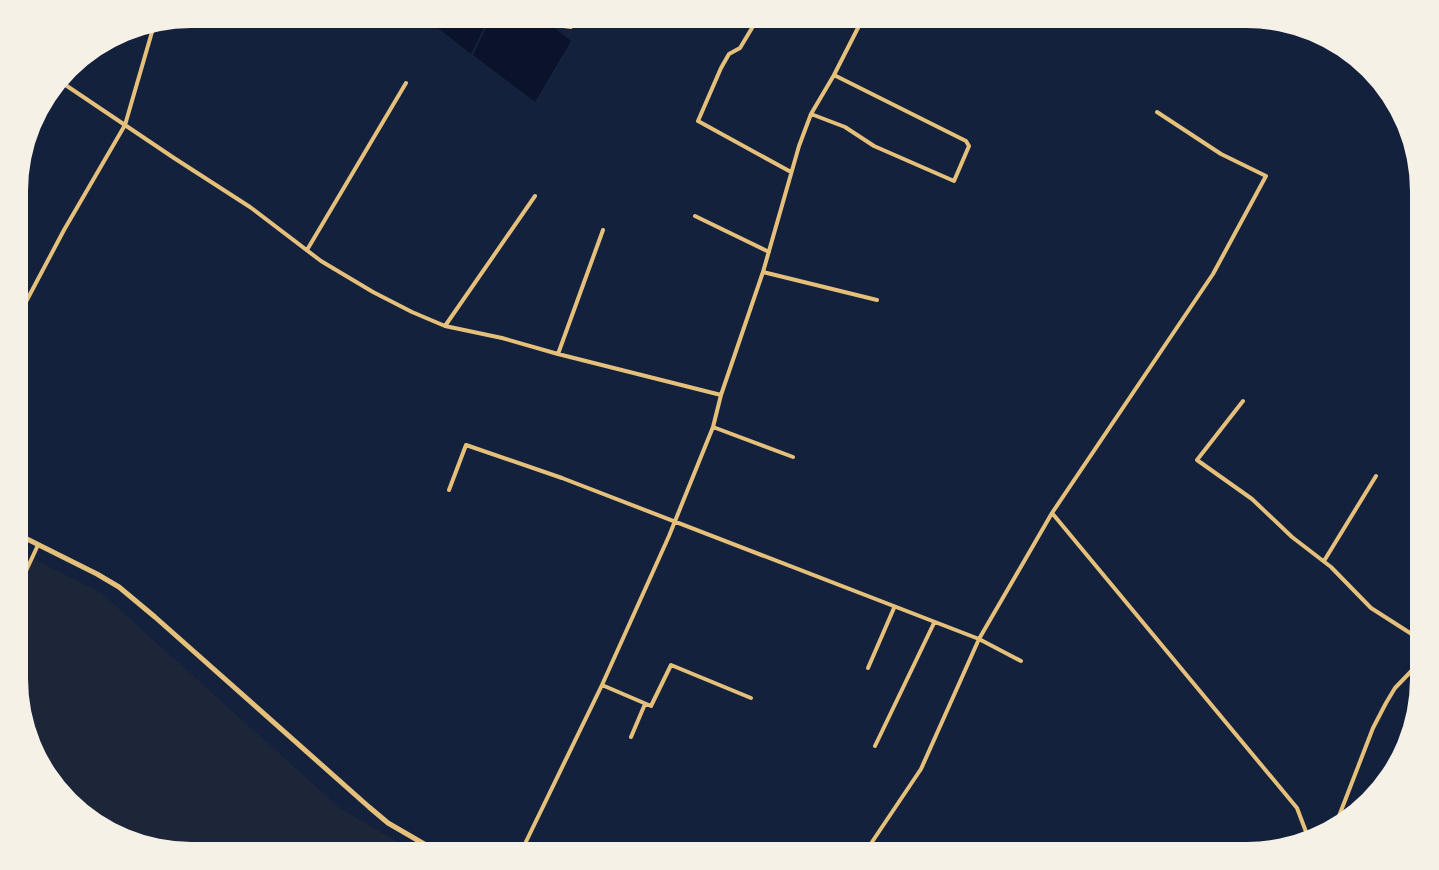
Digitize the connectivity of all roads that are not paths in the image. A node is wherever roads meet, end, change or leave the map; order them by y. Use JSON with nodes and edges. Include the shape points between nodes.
{"nodes":[{"id":1,"x":752,"y":28,"type":"edge"},
{"id":2,"x":859,"y":28,"type":"edge"},
{"id":3,"x":152,"y":34,"type":"edge"},
{"id":4,"x":834,"y":75,"type":"junction"},
{"id":5,"x":406,"y":83,"type":"dead end"},
{"id":6,"x":67,"y":86,"type":"edge"},
{"id":7,"x":1157,"y":112,"type":"dead end"},
{"id":8,"x":812,"y":114,"type":"junction"},
{"id":9,"x":125,"y":124,"type":"junction"},
{"id":10,"x":791,"y":172,"type":"junction"},
{"id":11,"x":535,"y":196,"type":"dead end"},
{"id":12,"x":695,"y":216,"type":"dead end"},
{"id":13,"x":603,"y":230,"type":"dead end"},
{"id":14,"x":307,"y":250,"type":"junction"},
{"id":15,"x":769,"y":252,"type":"junction"},
{"id":16,"x":763,"y":272,"type":"junction"},
{"id":17,"x":28,"y":297,"type":"edge"},
{"id":18,"x":877,"y":300,"type":"dead end"},
{"id":19,"x":445,"y":326,"type":"junction"},
{"id":20,"x":558,"y":354,"type":"junction"},
{"id":21,"x":721,"y":395,"type":"junction"},
{"id":22,"x":1243,"y":401,"type":"dead end"},
{"id":23,"x":713,"y":426,"type":"junction"},
{"id":24,"x":793,"y":457,"type":"dead end"},
{"id":25,"x":1376,"y":476,"type":"dead end"},
{"id":26,"x":449,"y":489,"type":"dead end"},
{"id":27,"x":1052,"y":513,"type":"junction"},
{"id":28,"x":674,"y":523,"type":"junction"},
{"id":29,"x":28,"y":539,"type":"edge"},
{"id":30,"x":38,"y":545,"type":"junction"},
{"id":31,"x":1324,"y":561,"type":"junction"},
{"id":32,"x":28,"y":568,"type":"edge"},
{"id":33,"x":894,"y":608,"type":"junction"},
{"id":34,"x":934,"y":622,"type":"junction"},
{"id":35,"x":1410,"y":633,"type":"edge"},
{"id":36,"x":979,"y":639,"type":"junction"},
{"id":37,"x":1021,"y":661,"type":"dead end"},
{"id":38,"x":868,"y":668,"type":"dead end"},
{"id":39,"x":1410,"y":672,"type":"edge"},
{"id":40,"x":602,"y":685,"type":"junction"},
{"id":41,"x":751,"y":698,"type":"dead end"},
{"id":42,"x":645,"y":704,"type":"junction"},
{"id":43,"x":632,"y":737,"type":"dead end"},
{"id":44,"x":876,"y":746,"type":"dead end"},
{"id":45,"x":1341,"y":812,"type":"edge"},
{"id":46,"x":1306,"y":831,"type":"edge"},
{"id":47,"x":419,"y":842,"type":"edge"},
{"id":48,"x":526,"y":842,"type":"edge"},
{"id":49,"x":872,"y":842,"type":"dead end"}],
"edges":[{"from":1,"to":10,"type":"street","via":[[740,48],[729,54],[698,121]]},
{"from":2,"to":4,"type":"street"},
{"from":3,"to":9,"type":"street"},
{"from":4,"to":8,"type":"street"},
{"from":4,"to":8,"type":"street","via":[[966,141],[969,146],[954,180]]},
{"from":5,"to":14,"type":"street"},
{"from":6,"to":9,"type":"street"},
{"from":7,"to":27,"type":"street","via":[[1221,154],[1266,176],[1213,274]]},
{"from":8,"to":10,"type":"street"},
{"from":9,"to":14,"type":"street"},
{"from":9,"to":17,"type":"street"},
{"from":10,"to":15,"type":"street"},
{"from":11,"to":19,"type":"street"},
{"from":12,"to":15,"type":"street"},
{"from":13,"to":20,"type":"street"},
{"from":14,"to":19,"type":"street","via":[[373,292]]},
{"from":15,"to":16,"type":"street"},
{"from":16,"to":18,"type":"street"},
{"from":16,"to":21,"type":"street"},
{"from":19,"to":20,"type":"street"},
{"from":20,"to":21,"type":"street"},
{"from":21,"to":23,"type":"street"},
{"from":22,"to":31,"type":"street","via":[[1197,460]]},
{"from":23,"to":24,"type":"street"},
{"from":23,"to":28,"type":"street"},
{"from":25,"to":31,"type":"street"},
{"from":26,"to":28,"type":"street","via":[[466,445]]},
{"from":27,"to":36,"type":"street"},
{"from":27,"to":46,"type":"street","via":[[1297,808]]},
{"from":28,"to":33,"type":"street"},
{"from":28,"to":40,"type":"street"},
{"from":29,"to":30,"type":"main road"},
{"from":30,"to":32,"type":"street"},
{"from":30,"to":47,"type":"main road","via":[[119,587],[375,812]]},
{"from":31,"to":35,"type":"street","via":[[1371,608]]},
{"from":33,"to":34,"type":"street"},
{"from":33,"to":38,"type":"street"},
{"from":34,"to":36,"type":"street"},
{"from":34,"to":44,"type":"street"},
{"from":36,"to":37,"type":"street"},
{"from":36,"to":49,"type":"street","via":[[921,769]]},
{"from":39,"to":45,"type":"street","via":[[1386,703]]},
{"from":40,"to":42,"type":"street"},
{"from":40,"to":48,"type":"street"},
{"from":41,"to":42,"type":"street","via":[[671,665],[651,706]]},
{"from":42,"to":43,"type":"street"}]}
